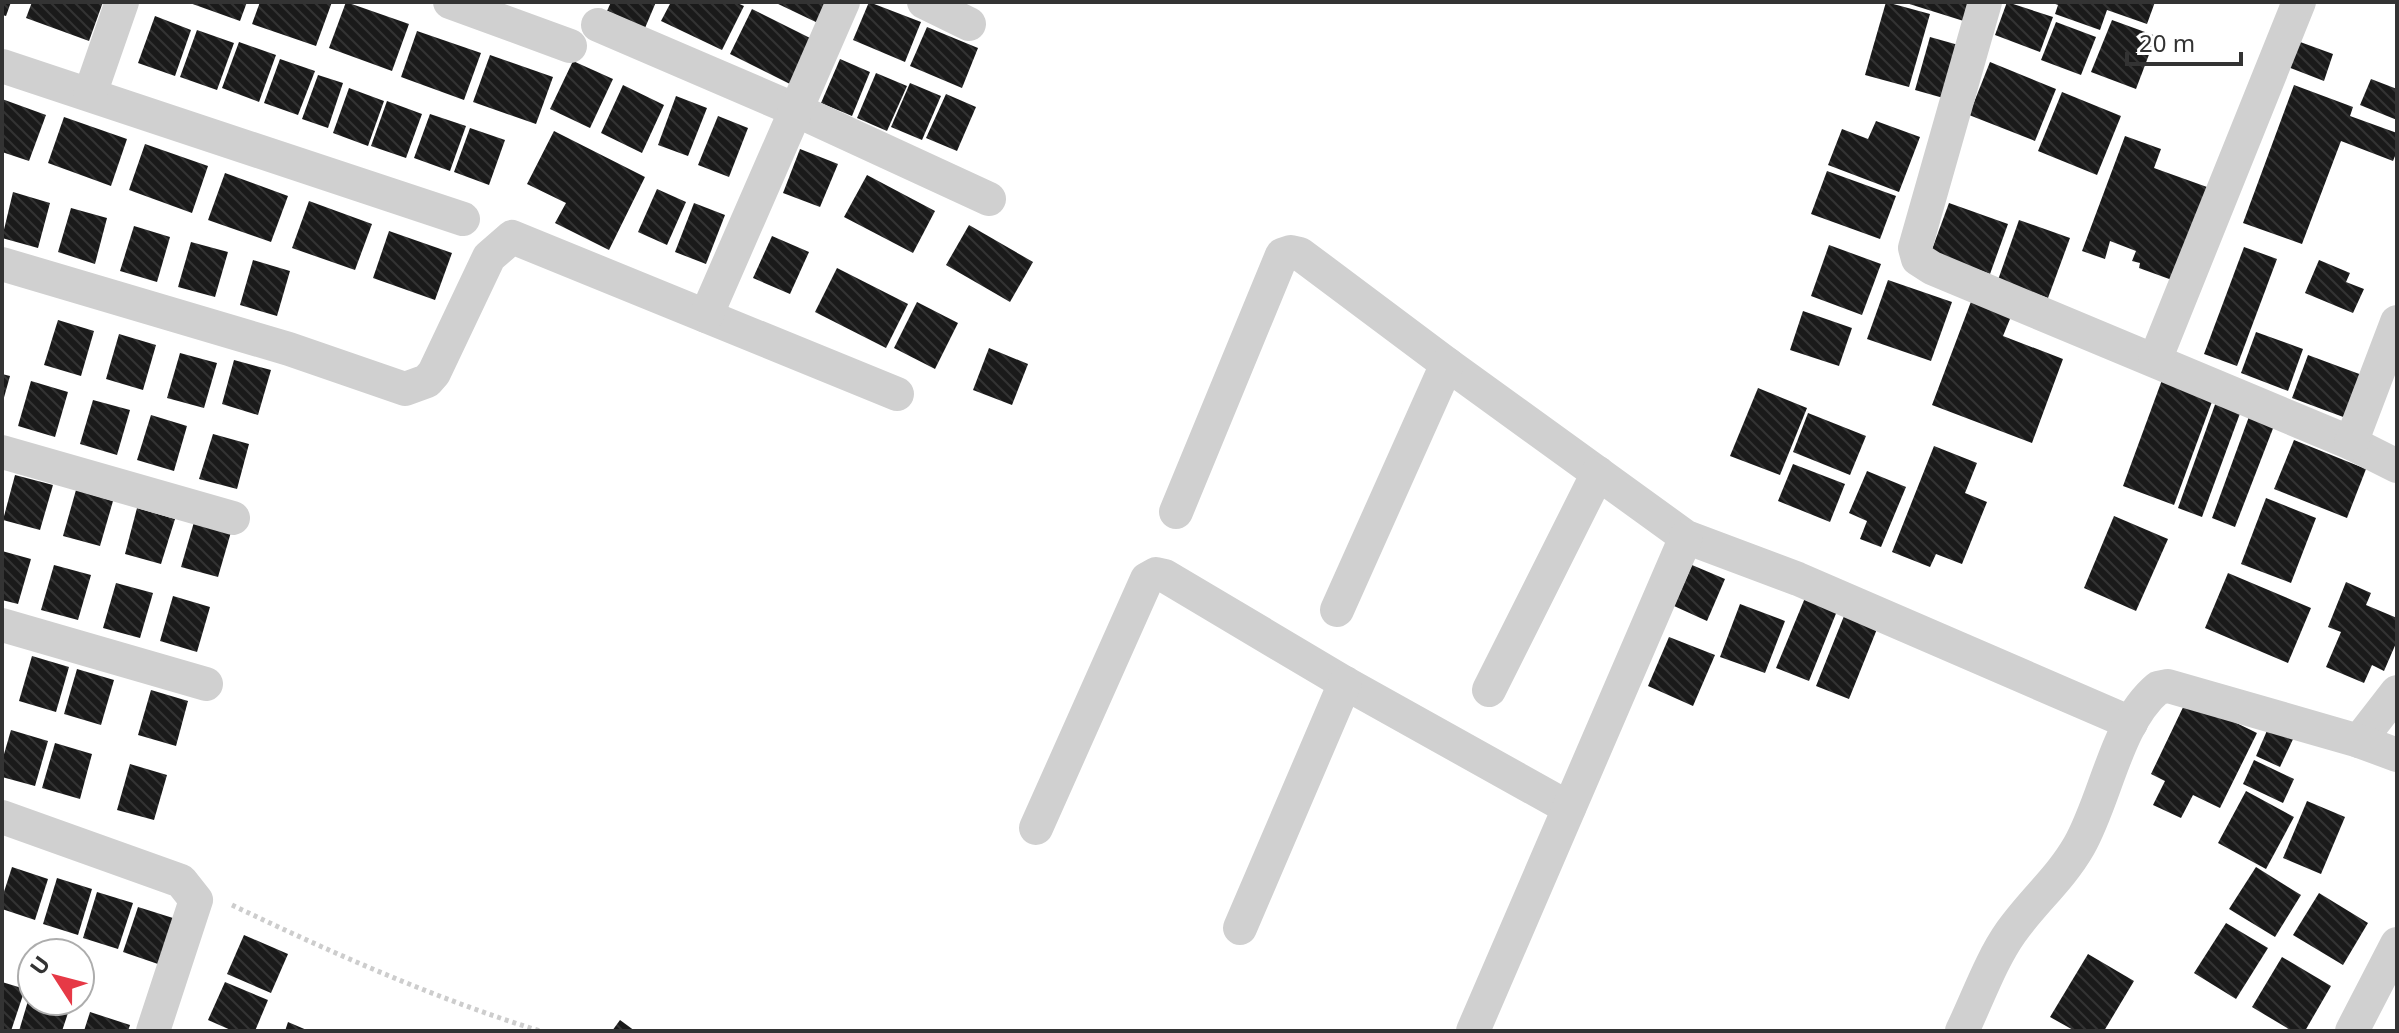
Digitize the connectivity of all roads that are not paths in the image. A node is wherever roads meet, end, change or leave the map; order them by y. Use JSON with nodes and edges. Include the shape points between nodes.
{"nodes":[{"id":1,"x":122,"y":2,"type":"edge"},
{"id":2,"x":450,"y":2,"type":"edge"},
{"id":3,"x":843,"y":2,"type":"edge"},
{"id":4,"x":924,"y":2,"type":"edge"},
{"id":5,"x":1985,"y":2,"type":"edge"},
{"id":6,"x":2299,"y":2,"type":"edge"},
{"id":7,"x":969,"y":24,"type":"dead end"},
{"id":8,"x":598,"y":25,"type":"dead end"},
{"id":9,"x":570,"y":46,"type":"dead end"},
{"id":10,"x":2,"y":66,"type":"edge"},
{"id":11,"x":90,"y":94,"type":"junction"},
{"id":12,"x":796,"y":110,"type":"junction"},
{"id":13,"x":989,"y":199,"type":"dead end"},
{"id":14,"x":463,"y":219,"type":"dead end"},
{"id":15,"x":2,"y":264,"type":"edge"},
{"id":16,"x":706,"y":316,"type":"junction"},
{"id":17,"x":2397,"y":322,"type":"edge"},
{"id":18,"x":2155,"y":360,"type":"junction"},
{"id":19,"x":1447,"y":364,"type":"junction"},
{"id":20,"x":897,"y":394,"type":"dead end"},
{"id":21,"x":2351,"y":443,"type":"junction"},
{"id":22,"x":2,"y":452,"type":"edge"},
{"id":23,"x":2397,"y":466,"type":"edge"},
{"id":24,"x":1598,"y":473,"type":"junction"},
{"id":25,"x":1176,"y":512,"type":"dead end"},
{"id":26,"x":233,"y":518,"type":"dead end"},
{"id":27,"x":1686,"y":537,"type":"junction"},
{"id":28,"x":1337,"y":610,"type":"dead end"},
{"id":29,"x":2,"y":625,"type":"edge"},
{"id":30,"x":1345,"y":683,"type":"junction"},
{"id":31,"x":206,"y":684,"type":"dead end"},
{"id":32,"x":1489,"y":690,"type":"dead end"},
{"id":33,"x":2397,"y":692,"type":"edge"},
{"id":34,"x":2131,"y":723,"type":"junction"},
{"id":35,"x":2359,"y":741,"type":"junction"},
{"id":36,"x":2397,"y":755,"type":"edge"},
{"id":37,"x":1569,"y":808,"type":"junction"},
{"id":38,"x":2,"y":817,"type":"edge"},
{"id":39,"x":1036,"y":828,"type":"dead end"},
{"id":40,"x":1240,"y":928,"type":"dead end"},
{"id":41,"x":2397,"y":944,"type":"edge"},
{"id":42,"x":153,"y":1031,"type":"edge"},
{"id":43,"x":1473,"y":1031,"type":"edge"},
{"id":44,"x":1962,"y":1031,"type":"edge"},
{"id":45,"x":2352,"y":1031,"type":"edge"}],
"edges":[{"from":1,"to":11,"type":"street"},
{"from":2,"to":9,"type":"street"},
{"from":3,"to":12,"type":"street"},
{"from":4,"to":7,"type":"street"},
{"from":5,"to":18,"type":"street","via":[[1915,248],[1918,259]]},
{"from":6,"to":18,"type":"street"},
{"from":8,"to":12,"type":"street"},
{"from":10,"to":11,"type":"street"},
{"from":11,"to":14,"type":"street"},
{"from":12,"to":13,"type":"street"},
{"from":12,"to":16,"type":"street"},
{"from":15,"to":16,"type":"street","via":[[405,389],[434,373],[489,257],[512,237]]},
{"from":16,"to":20,"type":"street"},
{"from":17,"to":21,"type":"street"},
{"from":18,"to":21,"type":"street"},
{"from":19,"to":24,"type":"street"},
{"from":19,"to":25,"type":"street","via":[[1300,254],[1282,255]]},
{"from":19,"to":28,"type":"street"},
{"from":21,"to":23,"type":"street"},
{"from":22,"to":26,"type":"street"},
{"from":24,"to":27,"type":"street"},
{"from":24,"to":32,"type":"street"},
{"from":27,"to":34,"type":"street","via":[[1798,579]]},
{"from":27,"to":37,"type":"street"},
{"from":29,"to":31,"type":"street"},
{"from":30,"to":37,"type":"street"},
{"from":30,"to":39,"type":"street","via":[[1156,574],[1147,579]]},
{"from":30,"to":40,"type":"street"},
{"from":33,"to":35,"type":"street"},
{"from":34,"to":35,"type":"street","via":[[2152,693],[2168,686]]},
{"from":34,"to":44,"type":"street","via":[[2082,842],[2008,936]]},
{"from":35,"to":36,"type":"street"},
{"from":37,"to":43,"type":"street"},
{"from":38,"to":42,"type":"street","via":[[181,881],[196,900]]},
{"from":41,"to":45,"type":"street"}]}
